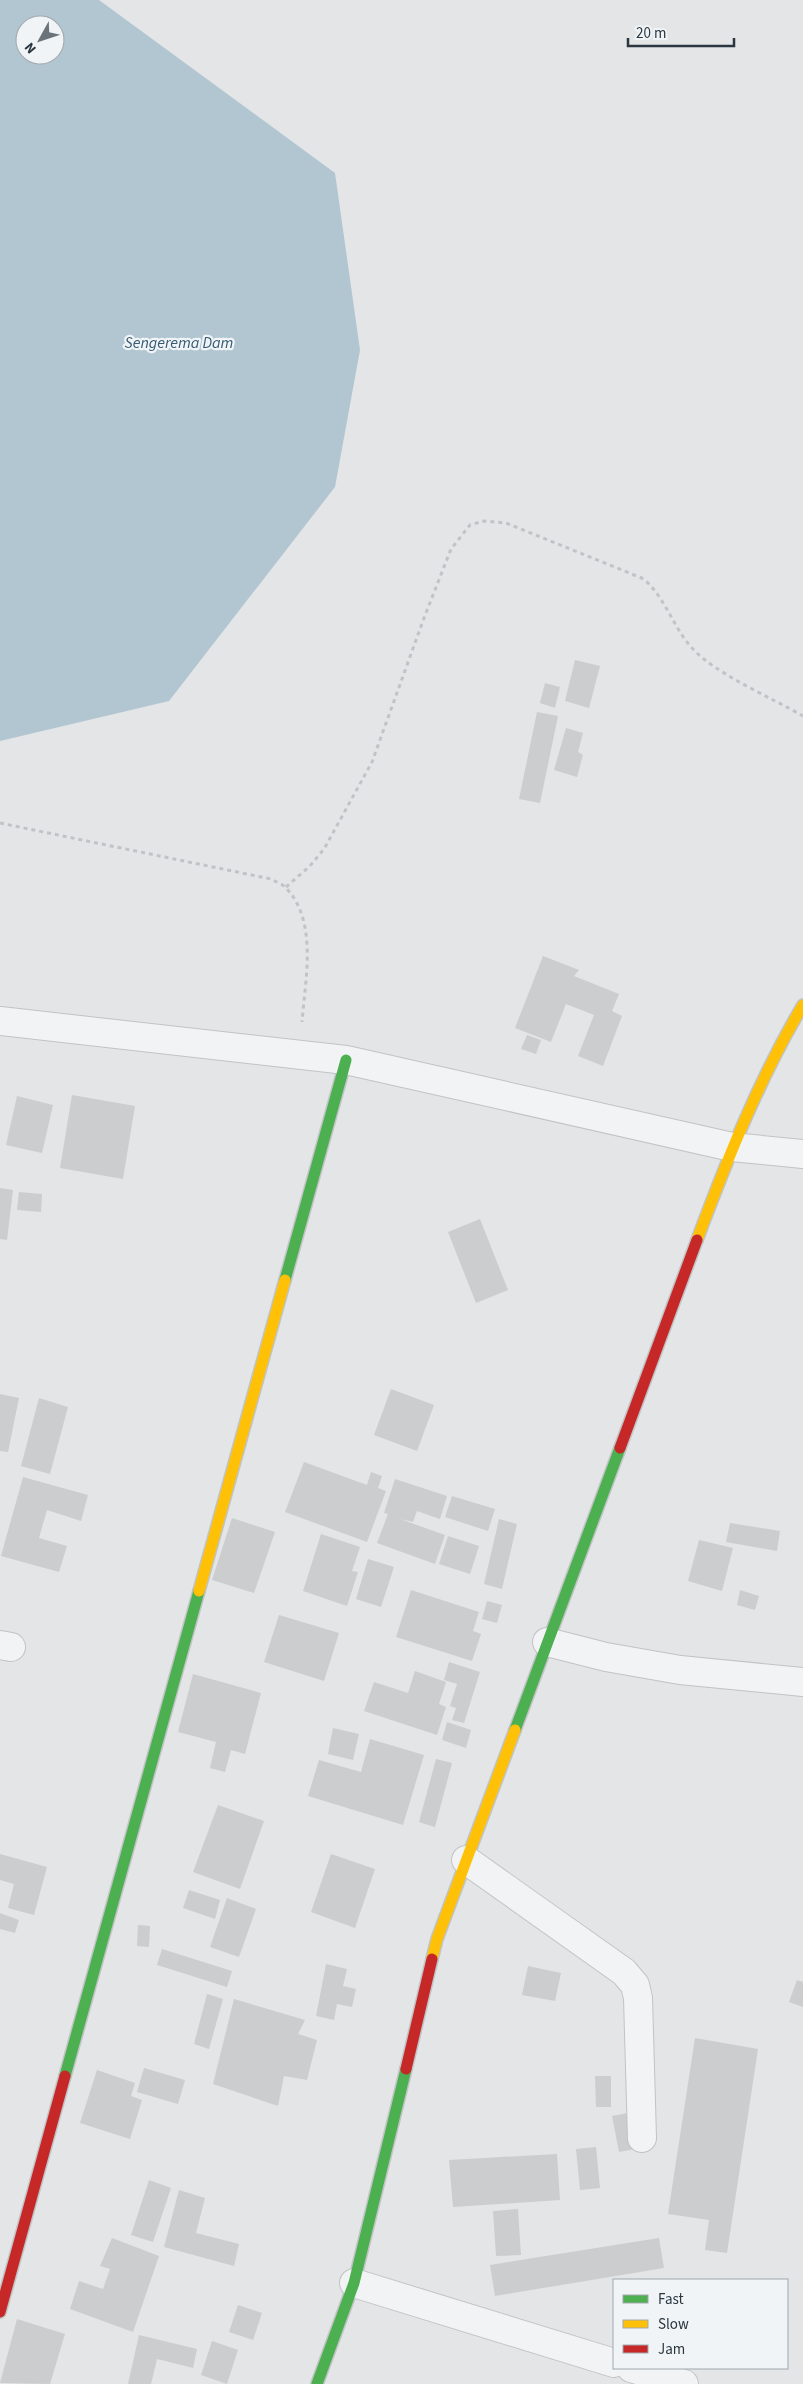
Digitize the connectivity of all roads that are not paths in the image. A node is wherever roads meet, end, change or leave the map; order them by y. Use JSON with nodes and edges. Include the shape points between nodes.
{"nodes":[{"id":1,"x":803,"y":1005,"type":"edge"},
{"id":2,"x":0,"y":1021,"type":"edge"},
{"id":3,"x":346,"y":1060,"type":"junction"},
{"id":4,"x":732,"y":1147,"type":"junction"},
{"id":5,"x":803,"y":1154,"type":"edge"},
{"id":6,"x":547,"y":1642,"type":"junction"},
{"id":7,"x":803,"y":1682,"type":"edge"},
{"id":8,"x":466,"y":1860,"type":"junction"},
{"id":9,"x":642,"y":2138,"type":"dead end"},
{"id":10,"x":354,"y":2283,"type":"junction"},
{"id":11,"x":0,"y":2312,"type":"edge"},
{"id":12,"x":613,"y":2363,"type":"edge"},
{"id":13,"x":634,"y":2369,"type":"edge"},
{"id":14,"x":316,"y":2384,"type":"edge"},
{"id":15,"x":684,"y":2384,"type":"edge"}],
"edges":[{"from":1,"to":4,"type":"street"},
{"from":2,"to":3,"type":"street"},
{"from":3,"to":4,"type":"street"},
{"from":3,"to":11,"type":"street"},
{"from":4,"to":5,"type":"street"},
{"from":4,"to":6,"type":"street"},
{"from":6,"to":7,"type":"street","via":[[606,1657],[680,1670]]},
{"from":6,"to":8,"type":"street"},
{"from":8,"to":9,"type":"street","via":[[624,1972],[635,1985]]},
{"from":8,"to":10,"type":"street","via":[[437,1939]]},
{"from":10,"to":12,"type":"street"},
{"from":10,"to":14,"type":"street"},
{"from":13,"to":15,"type":"street"}]}
